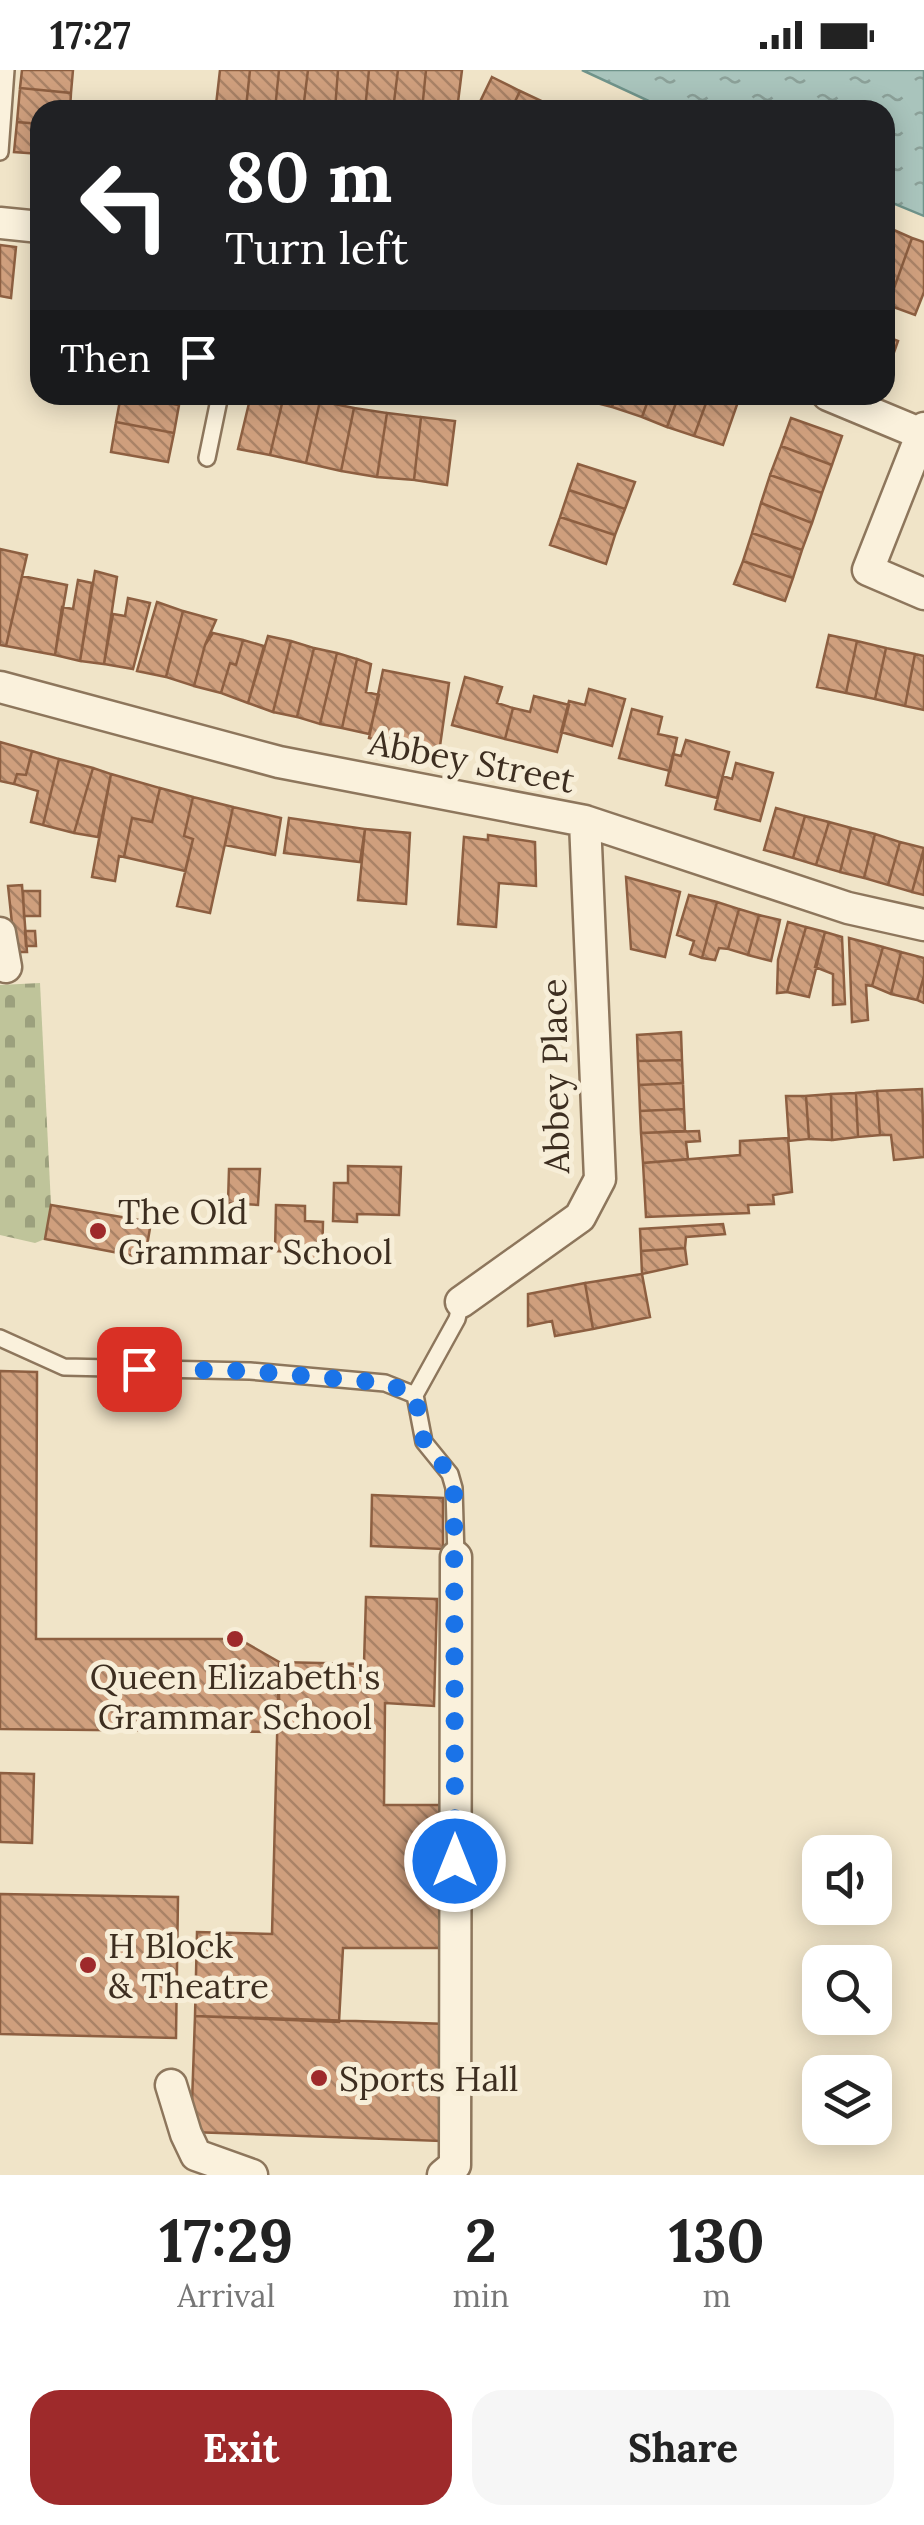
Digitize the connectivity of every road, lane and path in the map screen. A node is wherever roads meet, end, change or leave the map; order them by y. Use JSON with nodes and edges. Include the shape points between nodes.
{"nodes":[{"id":1,"x":6,"y":70,"type":"edge"},
{"id":2,"x":0,"y":152,"type":"edge"},
{"id":3,"x":0,"y":223,"type":"edge"},
{"id":4,"x":30,"y":226,"type":"edge"},
{"id":5,"x":218,"y":405,"type":"edge"},
{"id":6,"x":854,"y":405,"type":"edge"},
{"id":7,"x":923,"y":432,"type":"edge"},
{"id":8,"x":207,"y":458,"type":"dead end"},
{"id":9,"x":924,"y":594,"type":"edge"},
{"id":10,"x":0,"y":687,"type":"edge"},
{"id":11,"x":585,"y":821,"type":"junction"},
{"id":12,"x":924,"y":925,"type":"edge"},
{"id":13,"x":0,"y":934,"type":"edge"},
{"id":14,"x":6,"y":968,"type":"dead end"},
{"id":15,"x":461,"y":1302,"type":"joint"},
{"id":16,"x":0,"y":1338,"type":"edge"},
{"id":17,"x":415,"y":1395,"type":"junction"},
{"id":18,"x":456,"y":1557,"type":"joint"},
{"id":19,"x":171,"y":2084,"type":"dead end"},
{"id":20,"x":252,"y":2175,"type":"edge"},
{"id":21,"x":443,"y":2175,"type":"edge"}],
"edges":[{"from":1,"to":2,"type":"lane"},
{"from":3,"to":4,"type":"street"},
{"from":5,"to":8,"type":"lane"},
{"from":6,"to":7,"type":"street"},
{"from":7,"to":9,"type":"street","via":[[868,570]]},
{"from":10,"to":11,"type":"street","name":"Abbey Street","via":[[279,762]]},
{"from":11,"to":12,"type":"street","name":"Abbey Street","via":[[848,908]]},
{"from":11,"to":15,"type":"street","name":"Abbey Place","via":[[600,1179],[580,1218]]},
{"from":13,"to":14,"type":"street"},
{"from":15,"to":17,"type":"lane"},
{"from":16,"to":17,"type":"lane","via":[[64,1368],[250,1371],[385,1383]]},
{"from":17,"to":18,"type":"lane","via":[[424,1442],[454,1488]]},
{"from":18,"to":21,"type":"street","via":[[454,2165]]},
{"from":19,"to":20,"type":"street","via":[[196,2155]]}]}
